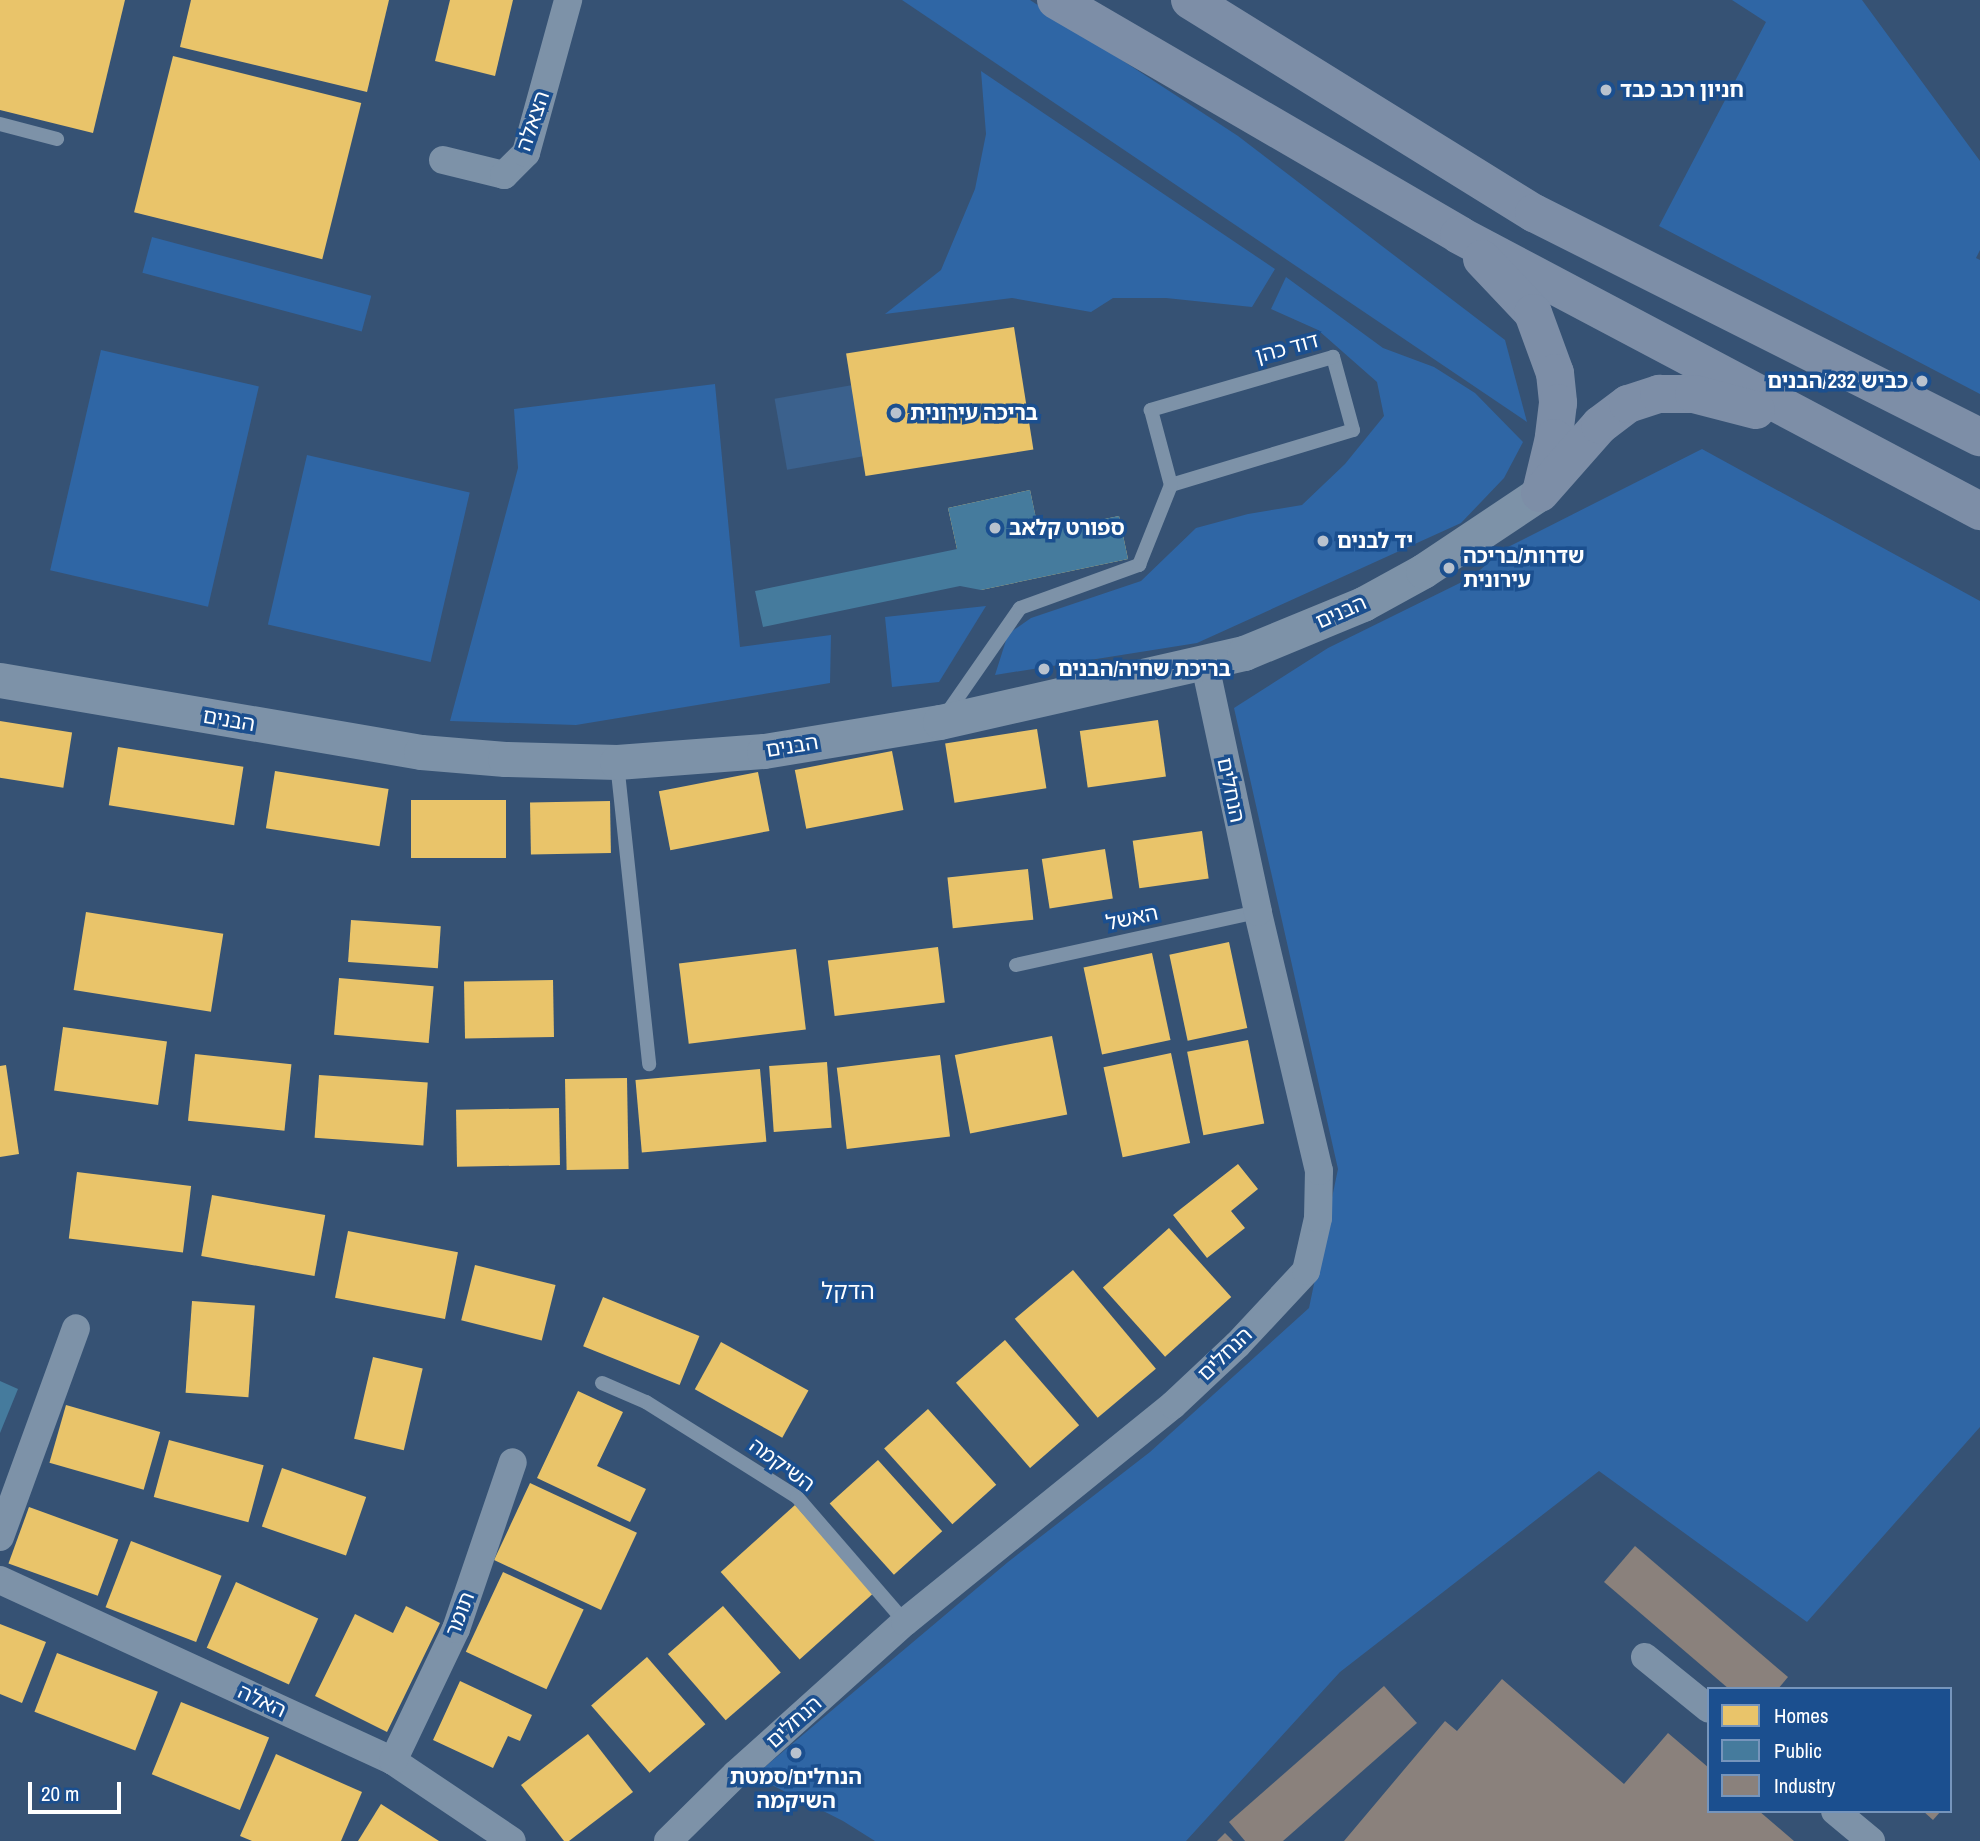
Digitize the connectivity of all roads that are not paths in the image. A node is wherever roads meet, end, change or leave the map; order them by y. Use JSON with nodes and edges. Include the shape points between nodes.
{"nodes":[{"id":1,"x":568,"y":0,"type":"edge"},
{"id":2,"x":1056,"y":0,"type":"edge"},
{"id":3,"x":1190,"y":0,"type":"edge"},
{"id":4,"x":0,"y":124,"type":"edge"},
{"id":5,"x":57,"y":139,"type":"dead end"},
{"id":6,"x":443,"y":160,"type":"dead end"},
{"id":7,"x":1459,"y":235,"type":"junction"},
{"id":8,"x":1814,"y":424,"type":"junction"},
{"id":9,"x":1980,"y":437,"type":"edge"},
{"id":10,"x":1171,"y":485,"type":"junction"},
{"id":11,"x":1540,"y":493,"type":"junction"},
{"id":12,"x":1980,"y":511,"type":"edge"},
{"id":13,"x":1204,"y":661,"type":"junction"},
{"id":14,"x":0,"y":680,"type":"edge"},
{"id":15,"x":940,"y":722,"type":"junction"},
{"id":16,"x":617,"y":762,"type":"junction"},
{"id":17,"x":1258,"y":912,"type":"junction"},
{"id":18,"x":1016,"y":965,"type":"dead end"},
{"id":19,"x":649,"y":1064,"type":"dead end"},
{"id":20,"x":76,"y":1328,"type":"dead end"},
{"id":21,"x":602,"y":1382,"type":"dead end"},
{"id":22,"x":513,"y":1462,"type":"dead end"},
{"id":23,"x":0,"y":1537,"type":"edge"},
{"id":24,"x":0,"y":1580,"type":"edge"},
{"id":25,"x":905,"y":1622,"type":"junction"},
{"id":26,"x":1645,"y":1657,"type":"dead end"},
{"id":27,"x":1707,"y":1707,"type":"edge"},
{"id":28,"x":393,"y":1761,"type":"junction"},
{"id":29,"x":1837,"y":1813,"type":"edge"},
{"id":30,"x":512,"y":1841,"type":"edge"},
{"id":31,"x":668,"y":1841,"type":"edge"},
{"id":32,"x":1871,"y":1841,"type":"edge"}],
"edges":[{"from":1,"to":6,"type":"street","name":"הצאלה","via":[[526,153],[504,175]]},
{"from":2,"to":7,"type":"main road"},
{"from":3,"to":9,"type":"main road","via":[[1534,213]]},
{"from":4,"to":5,"type":"lane"},
{"from":7,"to":8,"type":"main road"},
{"from":7,"to":11,"type":"main road","via":[[1533,313],[1555,373],[1558,403]]},
{"from":8,"to":11,"type":"main road","via":[[1694,394],[1659,394],[1628,404],[1600,425]]},
{"from":8,"to":12,"type":"main road"},
{"from":10,"to":10,"type":"lane","name":"דוד כהן","via":[[1353,430],[1334,357],[1151,410]]},
{"from":10,"to":15,"type":"lane","via":[[1139,565],[1020,608]]},
{"from":11,"to":13,"type":"street","name":"הבנים","via":[[1363,604],[1244,653]]},
{"from":13,"to":15,"type":"street","name":"הבנים"},
{"from":13,"to":17,"type":"street","name":"הנחלים"},
{"from":14,"to":16,"type":"street","name":"הבנים","via":[[421,752]]},
{"from":15,"to":16,"type":"street","name":"הבנים","via":[[764,751]]},
{"from":16,"to":19,"type":"lane"},
{"from":17,"to":18,"type":"lane","name":"האשל"},
{"from":17,"to":25,"type":"street","name":"הנחלים","via":[[1319,1171],[1318,1218],[1306,1271],[1173,1405]]},
{"from":20,"to":23,"type":"street"},
{"from":21,"to":25,"type":"lane","name":"השיקמה","via":[[646,1402],[797,1497]]},
{"from":22,"to":28,"type":"street","name":"תומר","via":[[456,1629]]},
{"from":24,"to":28,"type":"street","name":"האלה"},
{"from":25,"to":31,"type":"street","name":"הנחלים"},
{"from":26,"to":27,"type":"street"},
{"from":28,"to":30,"type":"street","name":"האלה"},
{"from":29,"to":32,"type":"street"}]}
